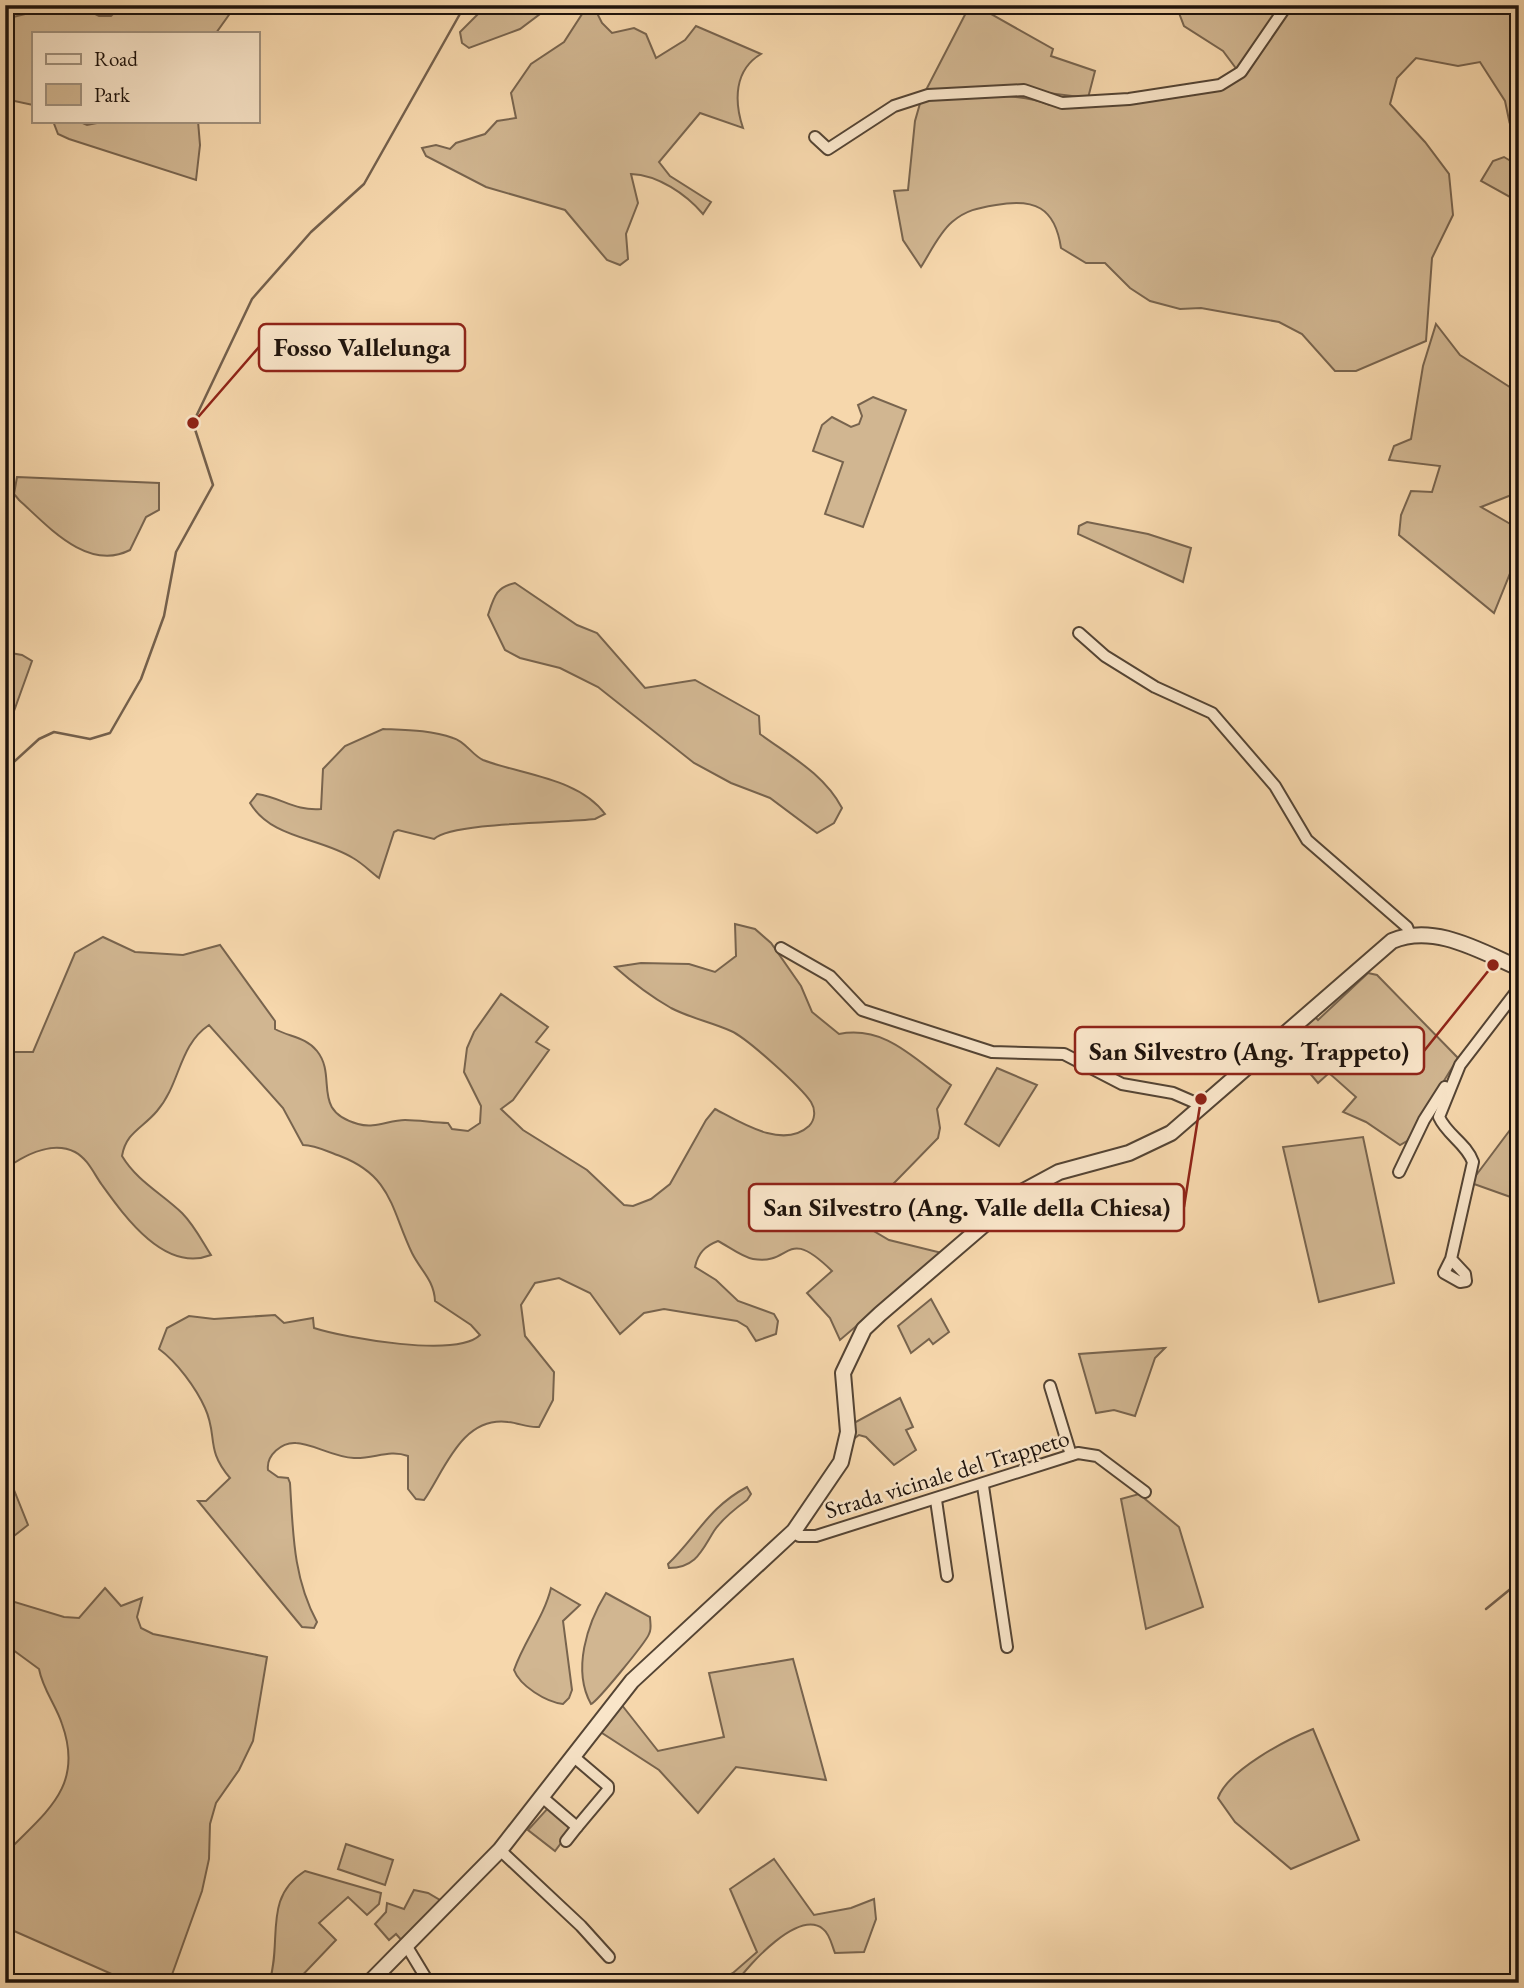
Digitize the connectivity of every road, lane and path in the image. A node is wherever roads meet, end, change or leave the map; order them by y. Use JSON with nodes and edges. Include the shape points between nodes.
{"nodes":[{"id":1,"x":1287,"y":5,"type":"edge"},
{"id":2,"x":815,"y":137,"type":"dead end"},
{"id":3,"x":1079,"y":633,"type":"dead end"},
{"id":4,"x":1410,"y":935,"type":"junction"},
{"id":5,"x":781,"y":948,"type":"dead end"},
{"id":6,"x":1519,"y":968,"type":"edge"},
{"id":7,"x":1519,"y":988,"type":"edge"},
{"id":8,"x":1460,"y":1065,"type":"junction"},
{"id":9,"x":1203,"y":1106,"type":"junction"},
{"id":10,"x":1399,"y":1172,"type":"dead end"},
{"id":11,"x":1451,"y":1259,"type":"dead end"},
{"id":12,"x":1050,"y":1385,"type":"dead end"},
{"id":13,"x":1071,"y":1455,"type":"junction"},
{"id":14,"x":983,"y":1486,"type":"junction"},
{"id":15,"x":1145,"y":1492,"type":"dead end"},
{"id":16,"x":936,"y":1500,"type":"junction"},
{"id":17,"x":794,"y":1531,"type":"junction"},
{"id":18,"x":947,"y":1576,"type":"dead end"},
{"id":19,"x":1007,"y":1647,"type":"dead end"},
{"id":20,"x":574,"y":1758,"type":"junction"},
{"id":21,"x":542,"y":1797,"type":"junction"},
{"id":22,"x":577,"y":1826,"type":"junction"},
{"id":23,"x":566,"y":1840,"type":"dead end"},
{"id":24,"x":500,"y":1850,"type":"junction"},
{"id":25,"x":406,"y":1945,"type":"junction"},
{"id":26,"x":609,"y":1957,"type":"dead end"},
{"id":27,"x":369,"y":1983,"type":"edge"},
{"id":28,"x":429,"y":1983,"type":"edge"}],
"edges":[{"from":1,"to":2,"type":"street","via":[[1241,72],[1220,85],[1129,99],[1062,103],[1024,90],[928,95],[894,106],[828,149]]},
{"from":3,"to":4,"type":"street","via":[[1105,656],[1155,687],[1212,713],[1275,786],[1307,840],[1407,927]]},
{"from":4,"to":6,"type":"street","via":[[1462,943]]},
{"from":4,"to":9,"type":"street","via":[[1383,946]]},
{"from":5,"to":9,"type":"street","via":[[830,976],[862,1010],[992,1052],[1064,1054],[1122,1084],[1173,1093]]},
{"from":7,"to":8,"type":"street"},
{"from":8,"to":10,"type":"street","via":[[1424,1120]]},
{"from":8,"to":11,"type":"street","via":[[1439,1116],[1473,1162]]},
{"from":9,"to":17,"type":"street","via":[[1157,1140],[1129,1153],[1070,1167],[1023,1192],[864,1329],[843,1373],[846,1449]]},
{"from":12,"to":13,"type":"street"},
{"from":13,"to":14,"type":"street","name":"Strada vicinale del Trappeto"},
{"from":13,"to":15,"type":"street","name":"Strada vicinale del Trappeto","via":[[1085,1452],[1097,1456]]},
{"from":14,"to":16,"type":"street","name":"Strada vicinale del Trappeto"},
{"from":14,"to":19,"type":"street"},
{"from":16,"to":17,"type":"street","name":"Strada vicinale del Trappeto","via":[[817,1536],[799,1536]]},
{"from":16,"to":18,"type":"street"},
{"from":17,"to":20,"type":"street","via":[[632,1681]]},
{"from":20,"to":21,"type":"street"},
{"from":20,"to":22,"type":"street","via":[[608,1786]]},
{"from":21,"to":22,"type":"street"},
{"from":21,"to":24,"type":"street"},
{"from":22,"to":23,"type":"street"},
{"from":24,"to":25,"type":"street"},
{"from":24,"to":26,"type":"street"},
{"from":25,"to":27,"type":"street"},
{"from":25,"to":28,"type":"street"}]}
